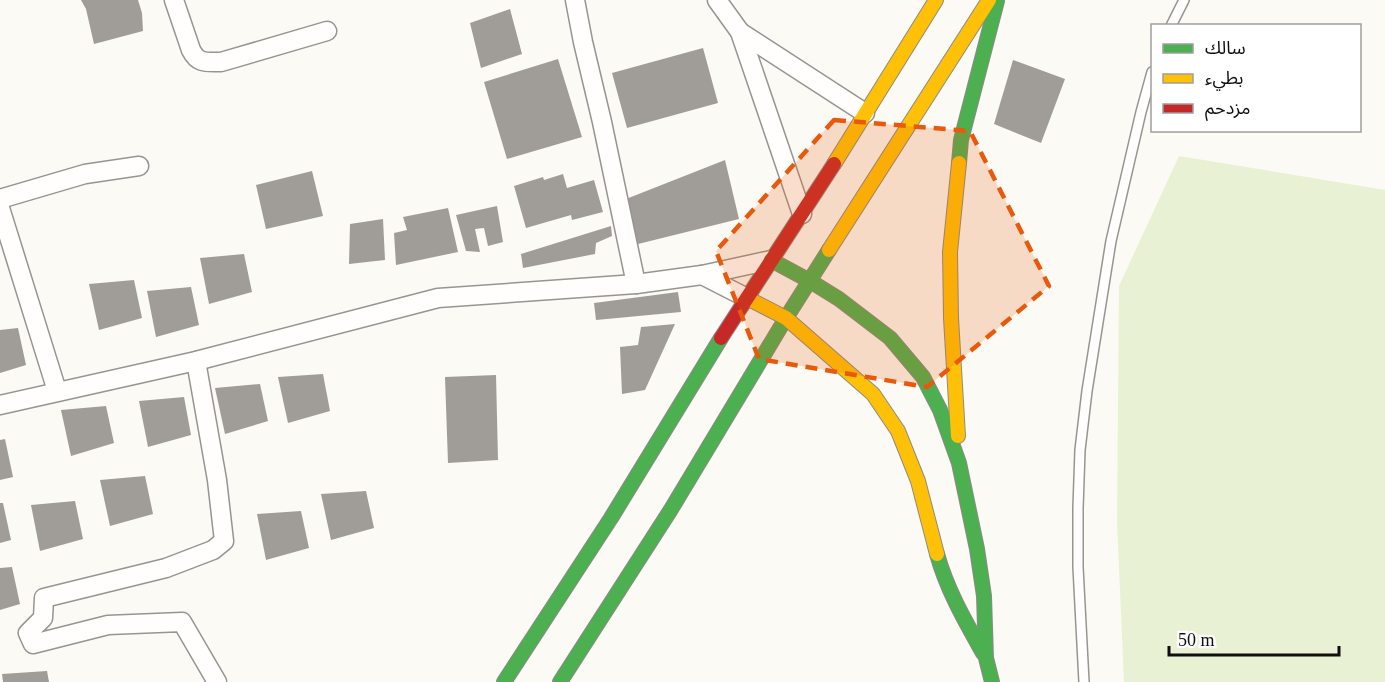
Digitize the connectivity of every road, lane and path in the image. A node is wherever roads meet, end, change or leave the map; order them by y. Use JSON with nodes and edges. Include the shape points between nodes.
{"nodes":[{"id":1,"x":174,"y":0,"type":"edge"},
{"id":2,"x":575,"y":0,"type":"edge"},
{"id":3,"x":717,"y":0,"type":"edge"},
{"id":4,"x":936,"y":0,"type":"edge"},
{"id":5,"x":989,"y":0,"type":"edge"},
{"id":6,"x":997,"y":0,"type":"edge"},
{"id":7,"x":1184,"y":0,"type":"edge"},
{"id":8,"x":1172,"y":24,"type":"edge"},
{"id":9,"x":327,"y":31,"type":"dead end"},
{"id":10,"x":740,"y":32,"type":"junction"},
{"id":11,"x":1151,"y":76,"type":"edge"},
{"id":12,"x":865,"y":113,"type":"junction"},
{"id":13,"x":139,"y":166,"type":"dead end"},
{"id":14,"x":0,"y":199,"type":"edge"},
{"id":15,"x":0,"y":208,"type":"edge"},
{"id":16,"x":802,"y":214,"type":"junction"},
{"id":17,"x":771,"y":260,"type":"junction"},
{"id":18,"x":702,"y":275,"type":"junction"},
{"id":19,"x":810,"y":281,"type":"junction"},
{"id":20,"x":636,"y":284,"type":"junction"},
{"id":21,"x":747,"y":298,"type":"junction"},
{"id":22,"x":786,"y":318,"type":"junction"},
{"id":23,"x":196,"y":361,"type":"junction"},
{"id":24,"x":57,"y":392,"type":"junction"},
{"id":25,"x":0,"y":405,"type":"edge"},
{"id":26,"x":959,"y":463,"type":"junction"},
{"id":27,"x":986,"y":658,"type":"junction"},
{"id":28,"x":217,"y":682,"type":"edge"},
{"id":29,"x":504,"y":682,"type":"edge"},
{"id":30,"x":560,"y":682,"type":"edge"},
{"id":31,"x":992,"y":682,"type":"edge"},
{"id":32,"x":1084,"y":682,"type":"edge"}],
"edges":[{"from":1,"to":9,"type":"street","via":[[191,50],[204,62],[221,62]]},
{"from":2,"to":20,"type":"street"},
{"from":3,"to":10,"type":"street"},
{"from":4,"to":12,"type":"main road"},
{"from":5,"to":19,"type":"main road"},
{"from":6,"to":26,"type":"main road","via":[[961,140],[950,252]]},
{"from":7,"to":8,"type":"lane"},
{"from":10,"to":12,"type":"street"},
{"from":10,"to":16,"type":"street"},
{"from":11,"to":32,"type":"lane","via":[[1111,241],[1080,450],[1078,567]]},
{"from":12,"to":16,"type":"main road"},
{"from":13,"to":14,"type":"street","via":[[85,174]]},
{"from":15,"to":24,"type":"street"},
{"from":16,"to":17,"type":"main road"},
{"from":17,"to":18,"type":"street"},
{"from":17,"to":19,"type":"main road"},
{"from":17,"to":21,"type":"main road"},
{"from":18,"to":20,"type":"street"},
{"from":18,"to":21,"type":"street"},
{"from":19,"to":22,"type":"main road"},
{"from":19,"to":26,"type":"main road","via":[[890,338],[923,377]]},
{"from":20,"to":23,"type":"street","via":[[438,298]]},
{"from":21,"to":22,"type":"main road"},
{"from":21,"to":29,"type":"main road"},
{"from":22,"to":27,"type":"main road","via":[[873,394],[898,431],[918,481],[945,580]]},
{"from":22,"to":30,"type":"main road","via":[[670,512]]},
{"from":23,"to":24,"type":"street"},
{"from":23,"to":28,"type":"street","via":[[224,541],[213,550],[166,568],[44,598],[43,618],[28,633],[33,644],[108,625],[182,622]]},
{"from":24,"to":25,"type":"street"},
{"from":26,"to":27,"type":"main road","via":[[984,596]]},
{"from":27,"to":31,"type":"main road"}]}
